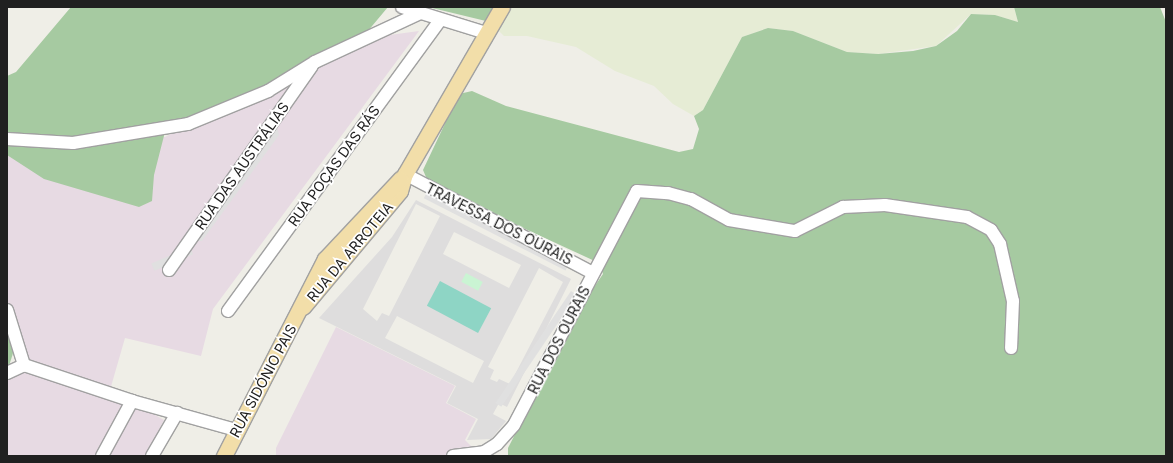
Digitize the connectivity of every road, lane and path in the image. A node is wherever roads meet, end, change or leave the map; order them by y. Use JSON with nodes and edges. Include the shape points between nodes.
{"nodes":[{"id":1,"x":402,"y":7,"type":"edge"},
{"id":2,"x":502,"y":7,"type":"edge"},
{"id":3,"x":420,"y":13,"type":"junction"},
{"id":4,"x":440,"y":20,"type":"junction"},
{"id":5,"x":486,"y":33,"type":"junction"},
{"id":6,"x":315,"y":62,"type":"junction"},
{"id":7,"x":7,"y":139,"type":"edge"},
{"id":8,"x":405,"y":174,"type":"junction"},
{"id":9,"x":169,"y":270,"type":"dead end"},
{"id":10,"x":593,"y":272,"type":"junction"},
{"id":11,"x":303,"y":306,"type":"joint"},
{"id":12,"x":7,"y":310,"type":"edge"},
{"id":13,"x":228,"y":311,"type":"dead end"},
{"id":14,"x":1011,"y":348,"type":"dead end"},
{"id":15,"x":24,"y":365,"type":"junction"},
{"id":16,"x":7,"y":373,"type":"edge"},
{"id":17,"x":132,"y":401,"type":"junction"},
{"id":18,"x":177,"y":413,"type":"junction"},
{"id":19,"x":236,"y":430,"type":"junction"},
{"id":20,"x":102,"y":456,"type":"edge"},
{"id":21,"x":152,"y":456,"type":"edge"},
{"id":22,"x":224,"y":456,"type":"edge"},
{"id":23,"x":453,"y":456,"type":"edge"}],
"edges":[{"from":1,"to":3,"type":"street"},
{"from":2,"to":5,"type":"main road","name":"RUA DA ARROTEIA"},
{"from":3,"to":4,"type":"street"},
{"from":3,"to":6,"type":"street"},
{"from":4,"to":5,"type":"street"},
{"from":4,"to":13,"type":"street","name":"RUA POÇAS DAS RÁS"},
{"from":5,"to":8,"type":"main road","name":"RUA DA ARROTEIA"},
{"from":6,"to":7,"type":"street","via":[[268,92],[188,124],[73,143]]},
{"from":6,"to":9,"type":"street","name":"RUA DAS AUSTRÁLIAS"},
{"from":8,"to":10,"type":"street","name":"TRAVESSA DOS OURAIS"},
{"from":8,"to":11,"type":"main road","name":"RUA DA ARROTEIA","via":[[400,191],[382,216]]},
{"from":10,"to":14,"type":"street","name":"RUA DOS OURAIS","via":[[637,192],[668,192],[691,199],[729,220],[795,231],[843,207],[886,205],[967,217],[991,230],[1000,244],[1013,301]]},
{"from":10,"to":23,"type":"street","name":"RUA DOS OURAIS","via":[[507,435],[484,452]]},
{"from":11,"to":19,"type":"main road","name":"RUA SIDÓNIO PAIS"},
{"from":12,"to":15,"type":"street"},
{"from":15,"to":16,"type":"street"},
{"from":15,"to":17,"type":"street"},
{"from":17,"to":18,"type":"street"},
{"from":17,"to":20,"type":"street"},
{"from":18,"to":19,"type":"street"},
{"from":18,"to":21,"type":"street"},
{"from":19,"to":22,"type":"main road","name":"RUA SIDÓNIO PAIS"}]}
